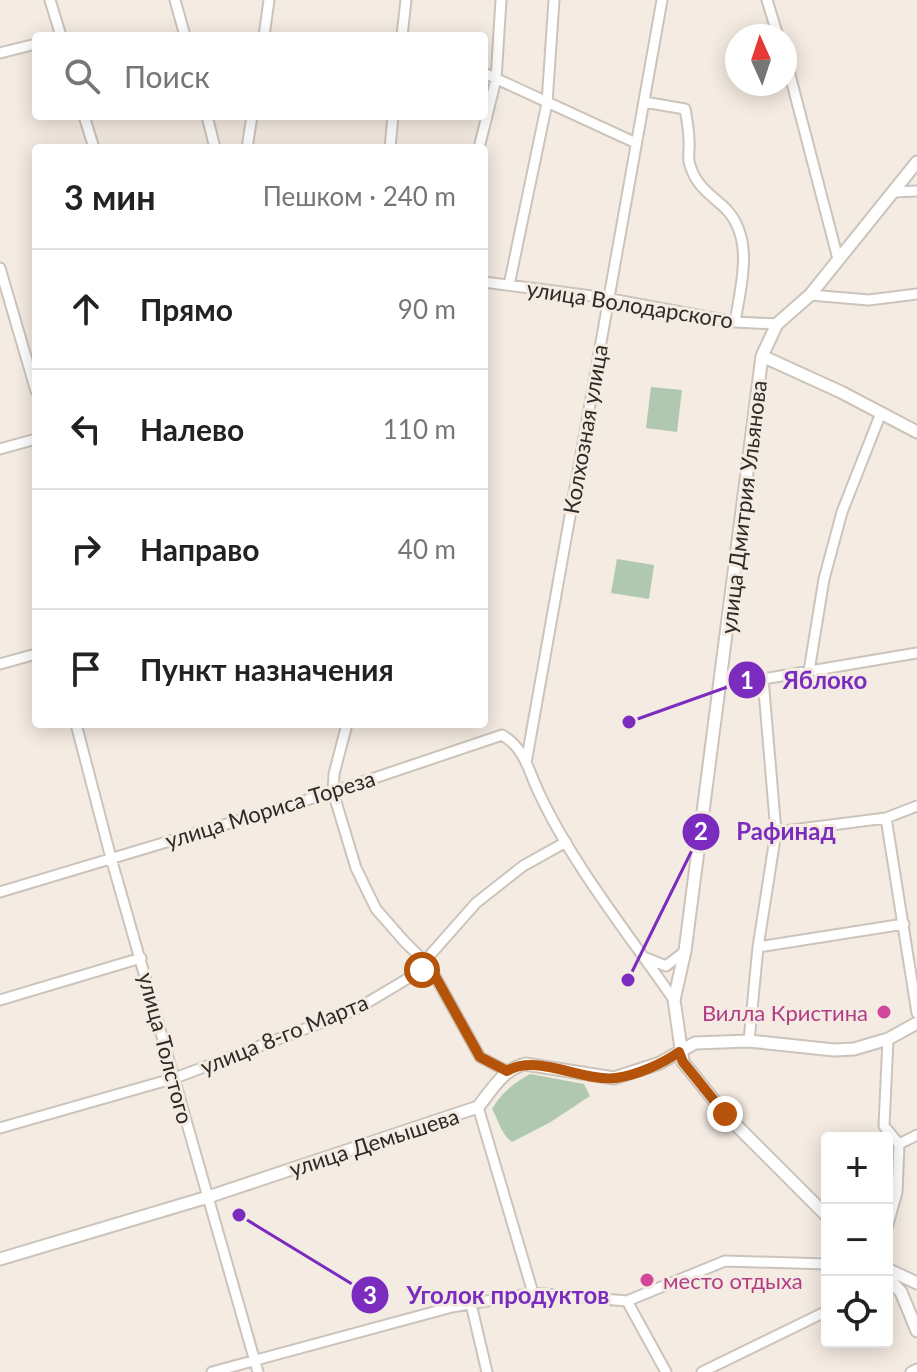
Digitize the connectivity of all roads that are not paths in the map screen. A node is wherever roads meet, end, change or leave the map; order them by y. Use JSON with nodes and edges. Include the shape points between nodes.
{"nodes":[{"id":1,"x":50,"y":0,"type":"edge"},
{"id":2,"x":175,"y":0,"type":"edge"},
{"id":3,"x":269,"y":0,"type":"edge"},
{"id":4,"x":406,"y":0,"type":"edge"},
{"id":5,"x":501,"y":0,"type":"edge"},
{"id":6,"x":554,"y":0,"type":"edge"},
{"id":7,"x":662,"y":0,"type":"edge"},
{"id":8,"x":767,"y":0,"type":"edge"},
{"id":9,"x":774,"y":24,"type":"edge"},
{"id":10,"x":60,"y":32,"type":"edge"},
{"id":11,"x":184,"y":32,"type":"edge"},
{"id":12,"x":265,"y":32,"type":"edge"},
{"id":13,"x":403,"y":32,"type":"edge"},
{"id":14,"x":32,"y":45,"type":"edge"},
{"id":15,"x":0,"y":53,"type":"edge"},
{"id":16,"x":488,"y":75,"type":"edge"},
{"id":17,"x":496,"y":79,"type":"junction"},
{"id":18,"x":795,"y":96,"type":"edge"},
{"id":19,"x":644,"y":102,"type":"junction"},
{"id":20,"x":547,"y":103,"type":"junction"},
{"id":21,"x":488,"y":111,"type":"edge"},
{"id":22,"x":85,"y":120,"type":"edge"},
{"id":23,"x":208,"y":120,"type":"edge"},
{"id":24,"x":251,"y":120,"type":"edge"},
{"id":25,"x":393,"y":120,"type":"edge"},
{"id":26,"x":486,"y":120,"type":"edge"},
{"id":27,"x":636,"y":143,"type":"junction"},
{"id":28,"x":93,"y":144,"type":"edge"},
{"id":29,"x":214,"y":144,"type":"edge"},
{"id":30,"x":248,"y":144,"type":"edge"},
{"id":31,"x":390,"y":144,"type":"edge"},
{"id":32,"x":480,"y":144,"type":"edge"},
{"id":33,"x":917,"y":162,"type":"edge"},
{"id":34,"x":917,"y":191,"type":"edge"},
{"id":35,"x":894,"y":192,"type":"junction"},
{"id":36,"x":838,"y":259,"type":"junction"},
{"id":37,"x":0,"y":268,"type":"edge"},
{"id":38,"x":488,"y":282,"type":"edge"},
{"id":39,"x":509,"y":285,"type":"junction"},
{"id":40,"x":917,"y":294,"type":"edge"},
{"id":41,"x":810,"y":295,"type":"junction"},
{"id":42,"x":608,"y":299,"type":"junction"},
{"id":43,"x":14,"y":313,"type":"junction"},
{"id":44,"x":0,"y":317,"type":"edge"},
{"id":45,"x":735,"y":322,"type":"junction"},
{"id":46,"x":777,"y":324,"type":"junction"},
{"id":47,"x":762,"y":356,"type":"junction"},
{"id":48,"x":32,"y":377,"type":"edge"},
{"id":49,"x":881,"y":413,"type":"junction"},
{"id":50,"x":917,"y":432,"type":"edge"},
{"id":51,"x":32,"y":440,"type":"edge"},
{"id":52,"x":0,"y":449,"type":"edge"},
{"id":53,"x":917,"y":653,"type":"edge"},
{"id":54,"x":32,"y":655,"type":"edge"},
{"id":55,"x":0,"y":664,"type":"edge"},
{"id":56,"x":809,"y":671,"type":"junction"},
{"id":57,"x":763,"y":679,"type":"junction"},
{"id":58,"x":721,"y":680,"type":"junction"},
{"id":59,"x":77,"y":728,"type":"edge"},
{"id":60,"x":346,"y":728,"type":"edge"},
{"id":61,"x":526,"y":763,"type":"junction"},
{"id":62,"x":333,"y":792,"type":"junction"},
{"id":63,"x":917,"y":806,"type":"edge"},
{"id":64,"x":886,"y":818,"type":"junction"},
{"id":65,"x":776,"y":832,"type":"junction"},
{"id":66,"x":566,"y":842,"type":"junction"},
{"id":67,"x":111,"y":858,"type":"junction"},
{"id":68,"x":0,"y":892,"type":"edge"},
{"id":69,"x":904,"y":924,"type":"junction"},
{"id":70,"x":758,"y":947,"type":"junction"},
{"id":71,"x":685,"y":951,"type":"junction"},
{"id":72,"x":643,"y":956,"type":"junction"},
{"id":73,"x":141,"y":958,"type":"junction"},
{"id":74,"x":426,"y":963,"type":"junction"},
{"id":75,"x":0,"y":1000,"type":"edge"},
{"id":76,"x":674,"y":1000,"type":"junction"},
{"id":77,"x":917,"y":1013,"type":"edge"},
{"id":78,"x":917,"y":1023,"type":"edge"},
{"id":79,"x":888,"y":1039,"type":"junction"},
{"id":80,"x":749,"y":1041,"type":"junction"},
{"id":81,"x":679,"y":1052,"type":"junction"},
{"id":82,"x":507,"y":1071,"type":"junction"},
{"id":83,"x":175,"y":1078,"type":"junction"},
{"id":84,"x":478,"y":1107,"type":"junction"},
{"id":85,"x":0,"y":1128,"type":"edge"},
{"id":86,"x":917,"y":1135,"type":"edge"},
{"id":87,"x":899,"y":1144,"type":"junction"},
{"id":88,"x":208,"y":1197,"type":"junction"},
{"id":89,"x":893,"y":1206,"type":"edge"},
{"id":90,"x":821,"y":1210,"type":"edge"},
{"id":91,"x":0,"y":1259,"type":"edge"},
{"id":92,"x":821,"y":1264,"type":"edge"},
{"id":93,"x":893,"y":1272,"type":"edge"},
{"id":94,"x":893,"y":1283,"type":"edge"},
{"id":95,"x":916,"y":1283,"type":"edge"},
{"id":96,"x":901,"y":1292,"type":"junction"},
{"id":97,"x":533,"y":1293,"type":"junction"},
{"id":98,"x":627,"y":1301,"type":"junction"},
{"id":99,"x":471,"y":1304,"type":"junction"},
{"id":100,"x":821,"y":1314,"type":"edge"},
{"id":101,"x":917,"y":1331,"type":"edge"},
{"id":102,"x":255,"y":1360,"type":"junction"},
{"id":103,"x":917,"y":1369,"type":"edge"},
{"id":104,"x":212,"y":1372,"type":"edge"},
{"id":105,"x":258,"y":1372,"type":"edge"},
{"id":106,"x":487,"y":1372,"type":"edge"},
{"id":107,"x":666,"y":1372,"type":"edge"},
{"id":108,"x":702,"y":1372,"type":"edge"},
{"id":109,"x":911,"y":1372,"type":"edge"}],
"edges":[{"from":1,"to":10,"type":"street"},
{"from":2,"to":11,"type":"street"},
{"from":3,"to":12,"type":"street"},
{"from":4,"to":13,"type":"street"},
{"from":5,"to":17,"type":"street"},
{"from":6,"to":20,"type":"street"},
{"from":7,"to":19,"type":"street","name":"Колхозная улица"},
{"from":8,"to":9,"type":"street"},
{"from":14,"to":15,"type":"street"},
{"from":16,"to":17,"type":"street"},
{"from":17,"to":20,"type":"street"},
{"from":17,"to":21,"type":"street"},
{"from":18,"to":36,"type":"street"},
{"from":19,"to":27,"type":"street","name":"Колхозная улица"},
{"from":19,"to":45,"type":"street","via":[[685,109],[688,163],[700,187],[739,229],[744,251]]},
{"from":20,"to":27,"type":"street"},
{"from":20,"to":39,"type":"street"},
{"from":22,"to":28,"type":"street"},
{"from":23,"to":29,"type":"street"},
{"from":24,"to":30,"type":"street"},
{"from":25,"to":31,"type":"street"},
{"from":26,"to":32,"type":"street"},
{"from":27,"to":42,"type":"street","name":"Колхозная улица"},
{"from":33,"to":35,"type":"street","name":"улица Дмитрия Ульянова"},
{"from":34,"to":35,"type":"street"},
{"from":35,"to":36,"type":"street","name":"улица Дмитрия Ульянова"},
{"from":36,"to":41,"type":"street","name":"улица Дмитрия Ульянова"},
{"from":37,"to":43,"type":"street"},
{"from":38,"to":39,"type":"street","name":"улица Володарского"},
{"from":39,"to":42,"type":"street","name":"улица Володарского"},
{"from":40,"to":41,"type":"street","via":[[869,300]]},
{"from":41,"to":46,"type":"street","name":"улица Дмитрия Ульянова"},
{"from":42,"to":45,"type":"street","name":"улица Володарского"},
{"from":42,"to":61,"type":"street","name":"Колхозная улица"},
{"from":43,"to":44,"type":"street"},
{"from":43,"to":48,"type":"street"},
{"from":45,"to":46,"type":"street","name":"улица Володарского"},
{"from":46,"to":47,"type":"street","name":"улица Дмитрия Ульянова"},
{"from":47,"to":49,"type":"street"},
{"from":47,"to":58,"type":"street","name":"улица Дмитрия Ульянова"},
{"from":49,"to":50,"type":"street"},
{"from":49,"to":56,"type":"street","via":[[842,512],[824,579]]},
{"from":51,"to":52,"type":"street"},
{"from":53,"to":56,"type":"street"},
{"from":54,"to":55,"type":"street"},
{"from":56,"to":57,"type":"street"},
{"from":57,"to":58,"type":"street"},
{"from":57,"to":65,"type":"street"},
{"from":58,"to":71,"type":"street","name":"улица Дмитрия Ульянова"},
{"from":59,"to":67,"type":"street","name":"улица Толстого"},
{"from":60,"to":62,"type":"street"},
{"from":61,"to":62,"type":"street","name":"улица Мориса Тореза","via":[[516,743],[502,735]]},
{"from":61,"to":66,"type":"street"},
{"from":62,"to":67,"type":"street","name":"улица Мориса Тореза"},
{"from":62,"to":74,"type":"street","via":[[356,868],[376,909]]},
{"from":63,"to":64,"type":"street"},
{"from":64,"to":65,"type":"street"},
{"from":64,"to":69,"type":"street"},
{"from":65,"to":70,"type":"street"},
{"from":66,"to":72,"type":"street"},
{"from":66,"to":74,"type":"street","name":"улица 8-го Марта","via":[[484,896]]},
{"from":67,"to":68,"type":"street","name":"улица Мориса Тореза"},
{"from":67,"to":73,"type":"street","name":"улица Толстого"},
{"from":69,"to":70,"type":"street"},
{"from":69,"to":77,"type":"street"},
{"from":70,"to":80,"type":"street"},
{"from":71,"to":72,"type":"street","via":[[666,966]]},
{"from":71,"to":76,"type":"street","name":"улица Дмитрия Ульянова"},
{"from":72,"to":76,"type":"street"},
{"from":73,"to":75,"type":"street"},
{"from":73,"to":83,"type":"street","name":"улица Толстого"},
{"from":74,"to":82,"type":"street","via":[[480,1057]]},
{"from":74,"to":83,"type":"street","name":"улица 8-го Марта","via":[[355,1010]]},
{"from":76,"to":81,"type":"street","name":"улица Дмитрия Ульянова"},
{"from":78,"to":79,"type":"street"},
{"from":79,"to":80,"type":"street","via":[[834,1050]]},
{"from":79,"to":87,"type":"street","via":[[884,1126]]},
{"from":80,"to":81,"type":"street","via":[[695,1043]]},
{"from":81,"to":82,"type":"street","via":[[614,1078],[525,1064]]},
{"from":81,"to":90,"type":"street","via":[[725,1114]]},
{"from":82,"to":84,"type":"street","name":"улица Демышева"},
{"from":83,"to":85,"type":"street","name":"улица 8-го Марта"},
{"from":83,"to":88,"type":"street","name":"улица Толстого"},
{"from":84,"to":88,"type":"street","name":"улица Демышева"},
{"from":84,"to":97,"type":"street"},
{"from":86,"to":87,"type":"street"},
{"from":87,"to":89,"type":"street"},
{"from":88,"to":91,"type":"street","name":"улица Демышева"},
{"from":88,"to":102,"type":"street","name":"улица Толстого"},
{"from":92,"to":98,"type":"street","via":[[725,1261]]},
{"from":93,"to":95,"type":"street"},
{"from":94,"to":96,"type":"street"},
{"from":95,"to":96,"type":"street"},
{"from":96,"to":101,"type":"street"},
{"from":97,"to":98,"type":"street"},
{"from":97,"to":99,"type":"street"},
{"from":98,"to":107,"type":"street"},
{"from":99,"to":102,"type":"street"},
{"from":99,"to":106,"type":"street"},
{"from":100,"to":108,"type":"street"},
{"from":102,"to":104,"type":"street"},
{"from":102,"to":105,"type":"street","name":"улица Толстого"},
{"from":103,"to":109,"type":"street"}]}
